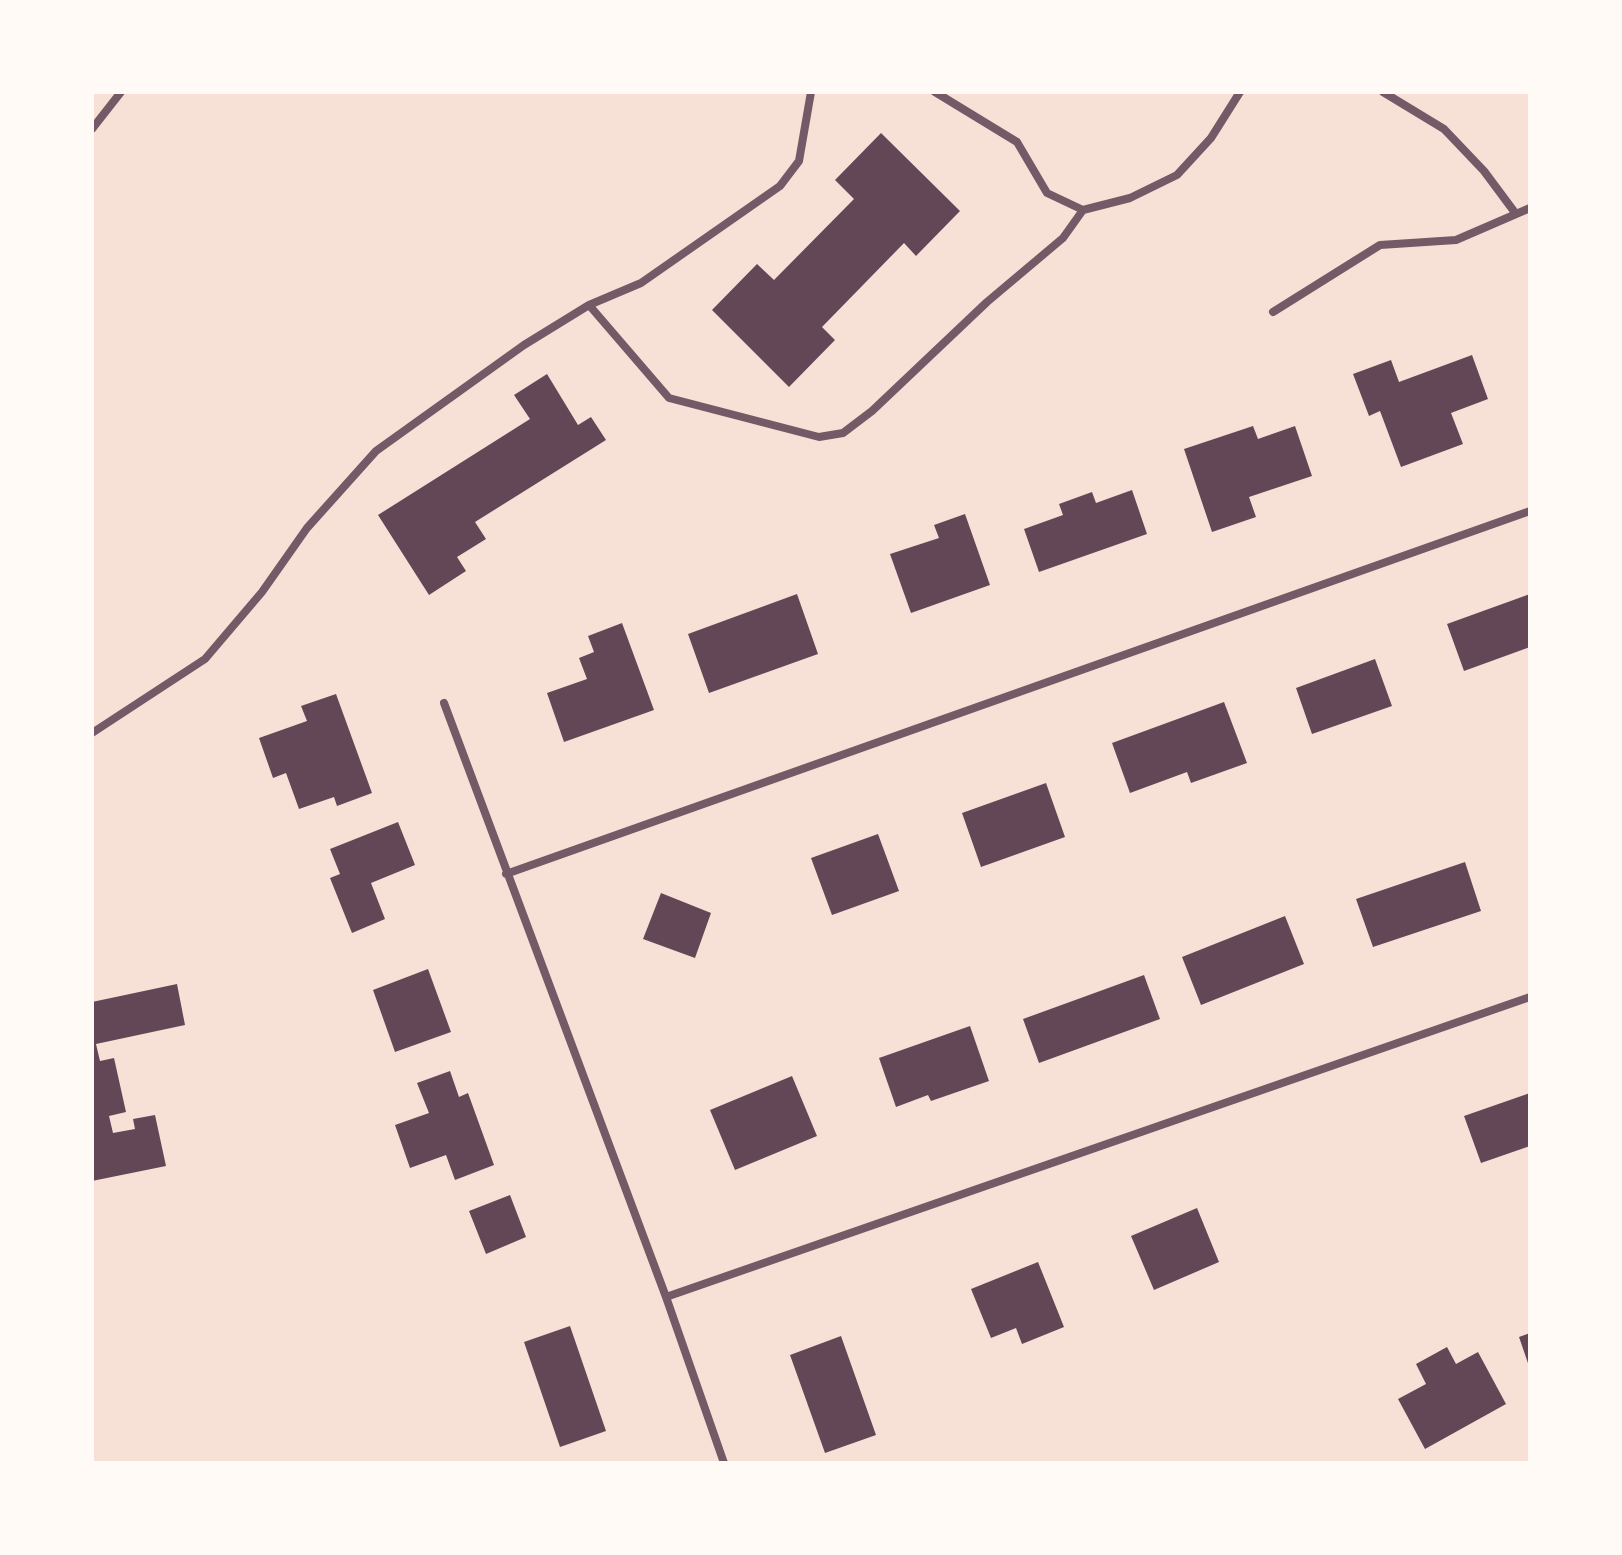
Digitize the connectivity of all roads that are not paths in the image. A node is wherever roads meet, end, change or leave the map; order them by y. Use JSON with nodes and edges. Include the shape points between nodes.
{"nodes":[{"id":1,"x":121,"y":92,"type":"edge"},
{"id":2,"x":811,"y":92,"type":"edge"},
{"id":3,"x":935,"y":92,"type":"edge"},
{"id":4,"x":1240,"y":92,"type":"edge"},
{"id":5,"x":1383,"y":92,"type":"edge"},
{"id":6,"x":92,"y":129,"type":"edge"},
{"id":7,"x":1530,"y":208,"type":"edge"},
{"id":8,"x":1083,"y":210,"type":"junction"},
{"id":9,"x":1516,"y":214,"type":"junction"},
{"id":10,"x":589,"y":305,"type":"junction"},
{"id":11,"x":1273,"y":312,"type":"dead end"},
{"id":12,"x":1530,"y":511,"type":"edge"},
{"id":13,"x":444,"y":703,"type":"dead end"},
{"id":14,"x":92,"y":733,"type":"edge"},
{"id":15,"x":506,"y":874,"type":"junction"},
{"id":16,"x":1530,"y":997,"type":"edge"},
{"id":17,"x":666,"y":1297,"type":"junction"},
{"id":18,"x":724,"y":1463,"type":"edge"}],
"edges":[{"from":1,"to":6,"type":"street"},
{"from":2,"to":10,"type":"street","via":[[799,161],[780,186],[641,283]]},
{"from":3,"to":8,"type":"street","via":[[1017,142],[1047,193]]},
{"from":4,"to":8,"type":"street","via":[[1211,138],[1177,175],[1130,198]]},
{"from":5,"to":9,"type":"street","via":[[1444,129]]},
{"from":7,"to":9,"type":"street"},
{"from":8,"to":10,"type":"street","via":[[1063,238],[843,433],[819,437],[669,398]]},
{"from":9,"to":11,"type":"street","via":[[1456,240],[1380,245]]},
{"from":10,"to":14,"type":"street","via":[[376,451],[307,528],[205,659]]},
{"from":12,"to":15,"type":"street"},
{"from":13,"to":15,"type":"street"},
{"from":15,"to":17,"type":"street"},
{"from":16,"to":17,"type":"street"},
{"from":17,"to":18,"type":"street"}]}
